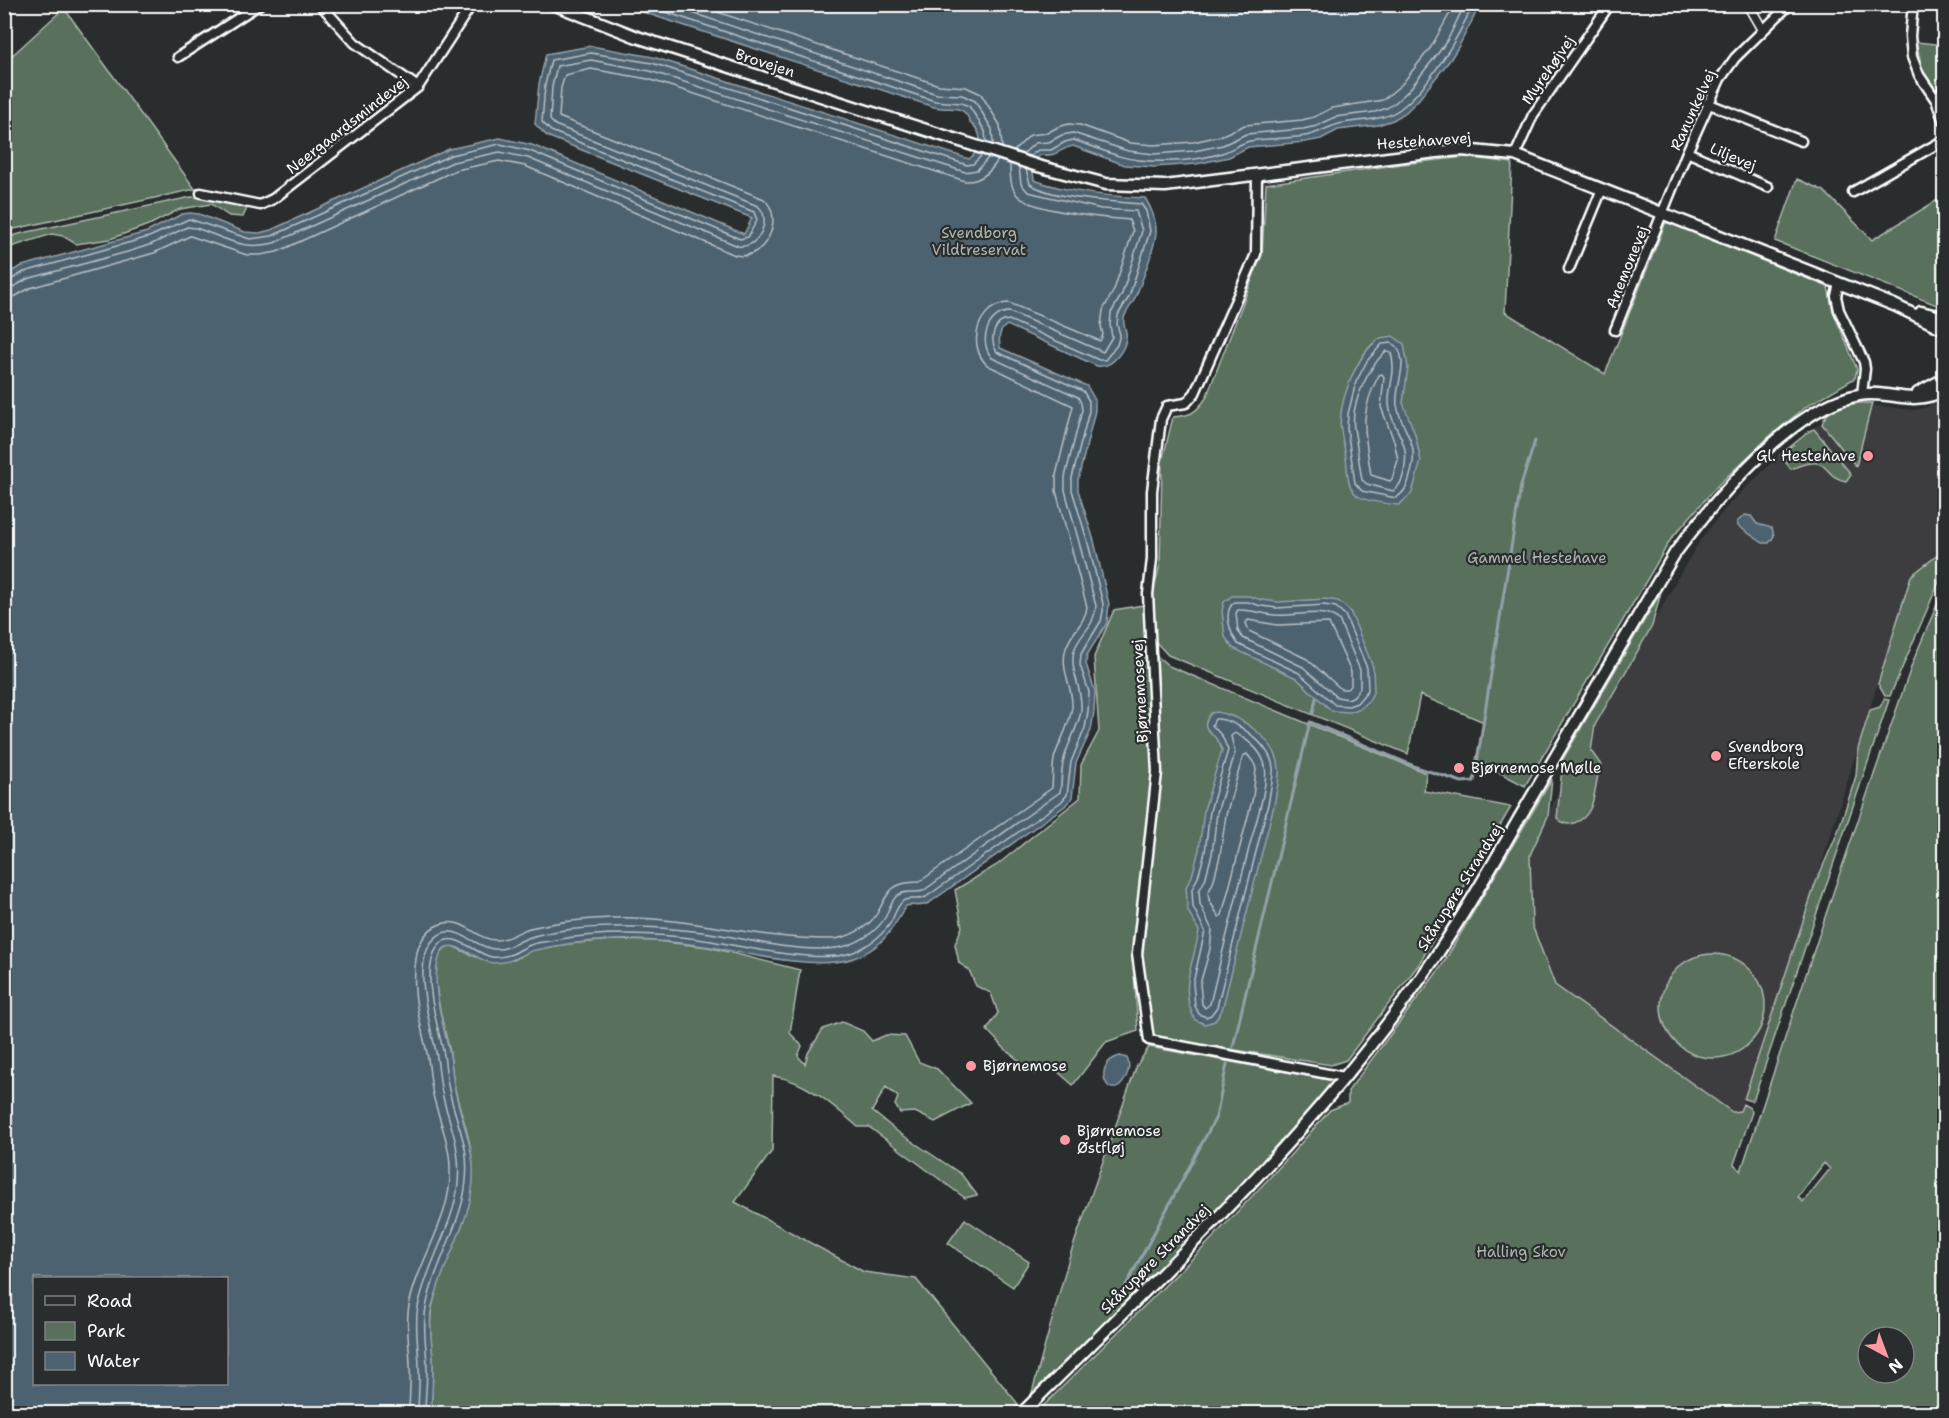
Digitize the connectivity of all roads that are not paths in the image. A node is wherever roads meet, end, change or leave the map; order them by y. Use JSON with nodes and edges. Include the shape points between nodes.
{"nodes":[{"id":1,"x":260,"y":4,"type":"edge"},
{"id":2,"x":320,"y":4,"type":"edge"},
{"id":3,"x":472,"y":4,"type":"edge"},
{"id":4,"x":553,"y":4,"type":"edge"},
{"id":5,"x":1610,"y":4,"type":"edge"},
{"id":6,"x":1748,"y":4,"type":"edge"},
{"id":7,"x":1790,"y":4,"type":"edge"},
{"id":8,"x":1913,"y":4,"type":"edge"},
{"id":9,"x":1763,"y":30,"type":"junction"},
{"id":10,"x":178,"y":57,"type":"dead end"},
{"id":11,"x":418,"y":87,"type":"junction"},
{"id":12,"x":1944,"y":89,"type":"edge"},
{"id":13,"x":1936,"y":100,"type":"junction"},
{"id":14,"x":1707,"y":103,"type":"junction"},
{"id":15,"x":1944,"y":122,"type":"edge"},
{"id":16,"x":1944,"y":140,"type":"edge"},
{"id":17,"x":1802,"y":141,"type":"dead end"},
{"id":18,"x":970,"y":145,"type":"joint"},
{"id":19,"x":1687,"y":152,"type":"junction"},
{"id":20,"x":1515,"y":155,"type":"junction"},
{"id":21,"x":1257,"y":174,"type":"junction"},
{"id":22,"x":1768,"y":187,"type":"dead end"},
{"id":23,"x":1602,"y":189,"type":"junction"},
{"id":24,"x":1853,"y":192,"type":"dead end"},
{"id":25,"x":201,"y":193,"type":"dead end"},
{"id":26,"x":1664,"y":213,"type":"junction"},
{"id":27,"x":1569,"y":269,"type":"dead end"},
{"id":28,"x":1839,"y":284,"type":"junction"},
{"id":29,"x":1894,"y":305,"type":"junction"},
{"id":30,"x":1944,"y":318,"type":"edge"},
{"id":31,"x":1944,"y":329,"type":"edge"},
{"id":32,"x":1615,"y":330,"type":"dead end"},
{"id":33,"x":1944,"y":380,"type":"edge"},
{"id":34,"x":1944,"y":390,"type":"edge"},
{"id":35,"x":1862,"y":394,"type":"junction"},
{"id":36,"x":1904,"y":399,"type":"junction"},
{"id":37,"x":1344,"y":1077,"type":"junction"},
{"id":38,"x":1021,"y":1413,"type":"edge"}],
"edges":[{"from":1,"to":10,"type":"street"},
{"from":2,"to":11,"type":"street","via":[[356,43]]},
{"from":3,"to":11,"type":"street","name":"Neergaardsmindevej"},
{"from":4,"to":18,"type":"street","name":"Brovejen","via":[[637,37]]},
{"from":5,"to":20,"type":"street","name":"Myrehøjvej","via":[[1533,115]]},
{"from":6,"to":9,"type":"street"},
{"from":7,"to":9,"type":"street","name":"Ranunkelvej"},
{"from":8,"to":13,"type":"street","via":[[1912,57],[1918,75]]},
{"from":9,"to":14,"type":"street","name":"Ranunkelvej","via":[[1735,58]]},
{"from":11,"to":25,"type":"street","name":"Neergaardsmindevej","via":[[273,200],[260,205]]},
{"from":12,"to":13,"type":"street"},
{"from":13,"to":15,"type":"street"},
{"from":14,"to":17,"type":"street"},
{"from":14,"to":19,"type":"street","name":"Ranunkelvej"},
{"from":16,"to":24,"type":"street"},
{"from":18,"to":21,"type":"street","name":"Hestehavevej","via":[[1095,182],[1165,186]]},
{"from":19,"to":22,"type":"street","name":"Liljevej"},
{"from":19,"to":26,"type":"street","name":"Ranunkelvej"},
{"from":20,"to":21,"type":"street","name":"Hestehavevej","via":[[1462,150]]},
{"from":20,"to":23,"type":"street","name":"Hestehavevej"},
{"from":21,"to":37,"type":"street","name":"Bjørnemosevej","via":[[1256,254],[1196,393],[1186,404],[1167,406],[1161,418],[1152,491],[1148,594],[1157,772],[1137,954],[1149,1040]]},
{"from":23,"to":26,"type":"street","name":"Hestehavevej"},
{"from":23,"to":27,"type":"street"},
{"from":26,"to":28,"type":"street","name":"Hestehavevej"},
{"from":26,"to":32,"type":"street","name":"Anemonevej"},
{"from":28,"to":29,"type":"street","name":"Hestehavevej"},
{"from":28,"to":35,"type":"street","via":[[1839,310],[1864,362]]},
{"from":29,"to":30,"type":"street","name":"Hestehavevej"},
{"from":29,"to":31,"type":"street","name":"Hestehavevej"},
{"from":33,"to":36,"type":"street"},
{"from":34,"to":36,"type":"street","name":"Skårupøre Strandvej","via":[[1926,398]]},
{"from":35,"to":36,"type":"street","name":"Skårupøre Strandvej"},
{"from":35,"to":37,"type":"street","name":"Skårupøre Strandvej","via":[[1836,400],[1780,439],[1715,502],[1675,554],[1465,909],[1422,976]]},
{"from":37,"to":38,"type":"street","name":"Skårupøre Strandvej","via":[[1209,1226]]}]}
